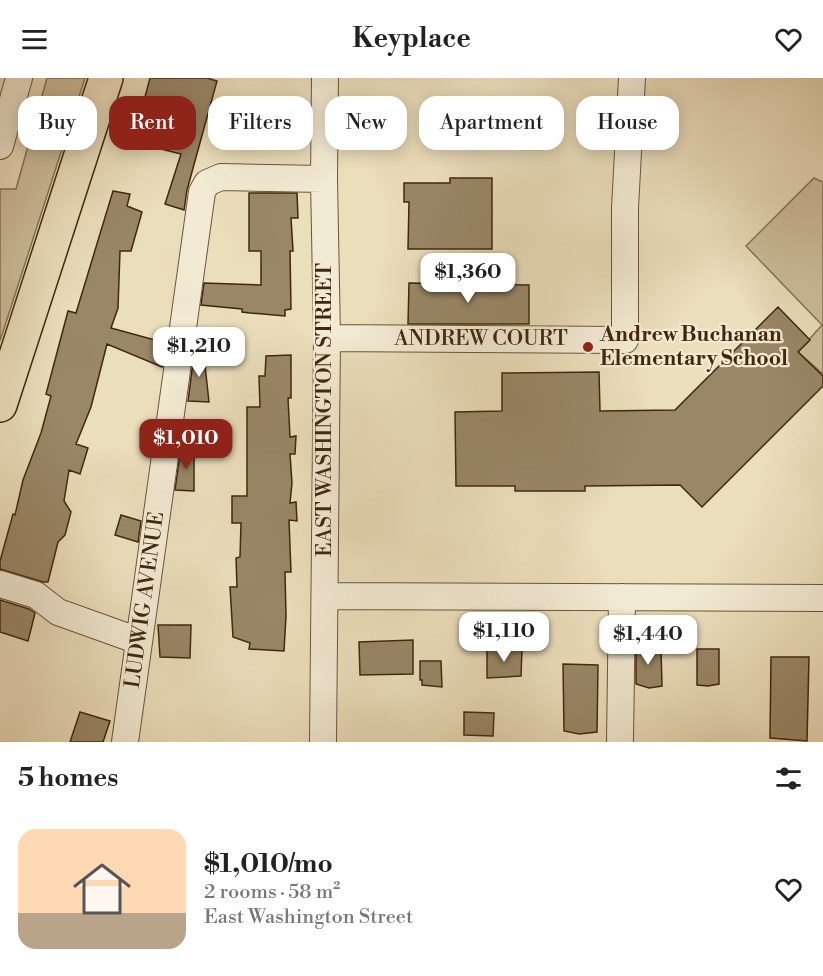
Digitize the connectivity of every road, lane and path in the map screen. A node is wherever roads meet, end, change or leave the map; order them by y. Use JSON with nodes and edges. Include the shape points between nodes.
{"nodes":[{"id":1,"x":19,"y":78,"type":"edge"},
{"id":2,"x":106,"y":78,"type":"edge"},
{"id":3,"x":325,"y":78,"type":"edge"},
{"id":4,"x":632,"y":78,"type":"edge"},
{"id":5,"x":0,"y":146,"type":"edge"},
{"id":6,"x":324,"y":180,"type":"junction"},
{"id":7,"x":327,"y":338,"type":"junction"},
{"id":8,"x":0,"y":405,"type":"edge"},
{"id":9,"x":0,"y":584,"type":"edge"},
{"id":10,"x":325,"y":596,"type":"junction"},
{"id":11,"x":622,"y":597,"type":"junction"},
{"id":12,"x":823,"y":598,"type":"edge"},
{"id":13,"x":139,"y":641,"type":"junction"},
{"id":14,"x":125,"y":742,"type":"edge"},
{"id":15,"x":323,"y":742,"type":"edge"},
{"id":16,"x":620,"y":742,"type":"edge"}],
"edges":[{"from":1,"to":5,"type":"street"},
{"from":2,"to":8,"type":"highway"},
{"from":3,"to":6,"type":"street","name":"EAST WASHINGTON STREET"},
{"from":4,"to":7,"type":"street","name":"ANDREW COURT","via":[[625,208],[625,340]]},
{"from":6,"to":7,"type":"street","name":"EAST WASHINGTON STREET"},
{"from":6,"to":13,"type":"street","name":"LUDWIG AVENUE","via":[[221,177],[207,183],[202,192]]},
{"from":7,"to":10,"type":"street","name":"EAST WASHINGTON STREET"},
{"from":9,"to":13,"type":"street","via":[[36,595],[57,612]]},
{"from":10,"to":11,"type":"street"},
{"from":10,"to":15,"type":"street","name":"EAST WASHINGTON STREET"},
{"from":11,"to":12,"type":"street"},
{"from":11,"to":16,"type":"street"},
{"from":13,"to":14,"type":"street","name":"LUDWIG AVENUE"}]}
